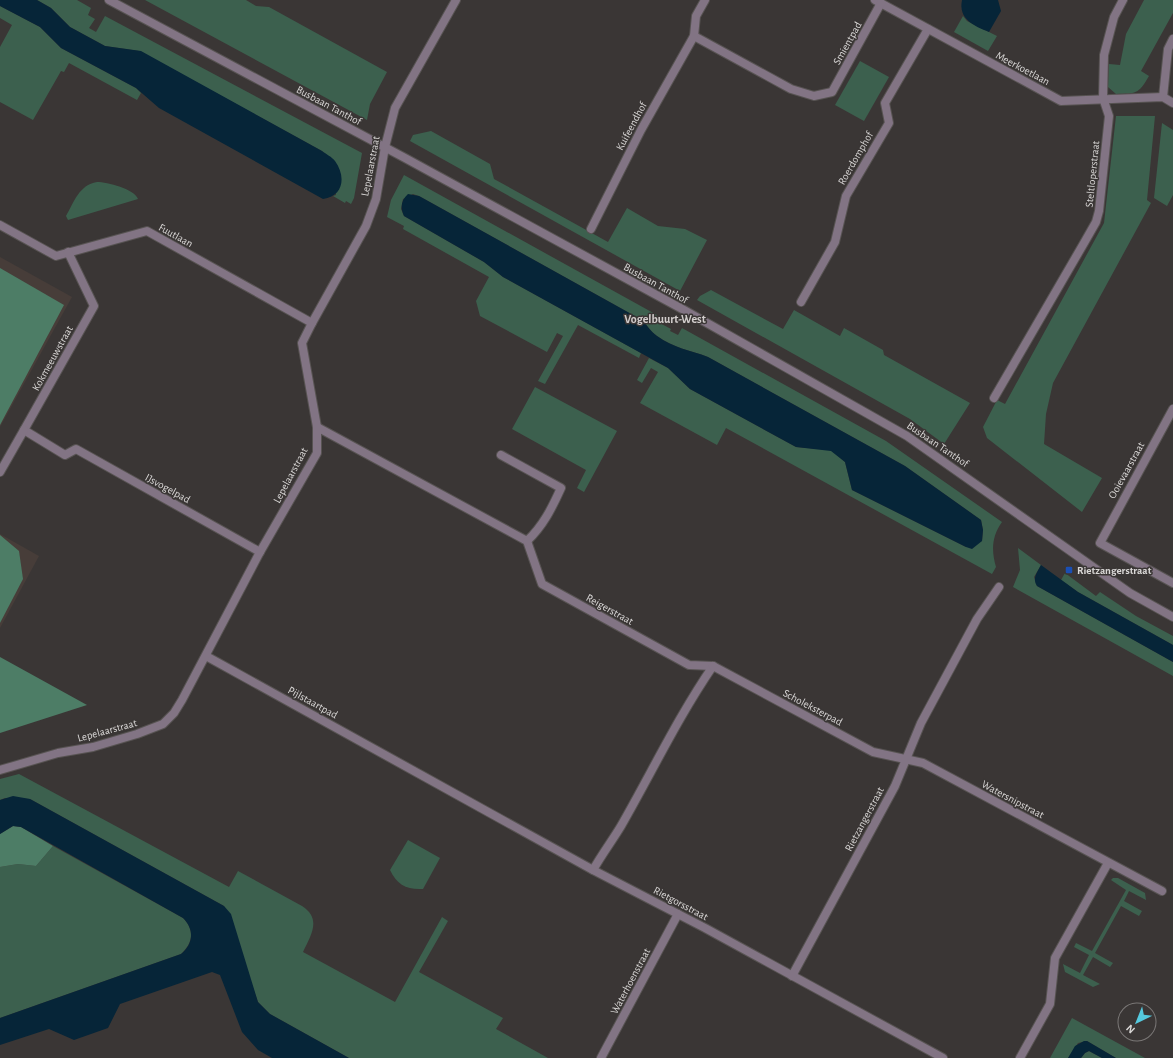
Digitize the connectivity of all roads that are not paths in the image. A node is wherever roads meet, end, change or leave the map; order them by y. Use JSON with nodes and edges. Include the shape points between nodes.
{"nodes":[{"id":1,"x":109,"y":0,"type":"edge"},
{"id":2,"x":456,"y":0,"type":"edge"},
{"id":3,"x":705,"y":0,"type":"edge"},
{"id":4,"x":1123,"y":0,"type":"edge"},
{"id":5,"x":878,"y":2,"type":"edge"},
{"id":6,"x":928,"y":29,"type":"junction"},
{"id":7,"x":694,"y":36,"type":"junction"},
{"id":8,"x":1173,"y":39,"type":"edge"},
{"id":9,"x":1162,"y":97,"type":"junction"},
{"id":10,"x":1103,"y":98,"type":"junction"},
{"id":11,"x":1173,"y":103,"type":"edge"},
{"id":12,"x":385,"y":148,"type":"junction"},
{"id":13,"x":0,"y":225,"type":"edge"},
{"id":14,"x":591,"y":229,"type":"dead end"},
{"id":15,"x":68,"y":252,"type":"junction"},
{"id":16,"x":801,"y":302,"type":"dead end"},
{"id":17,"x":312,"y":323,"type":"junction"},
{"id":18,"x":994,"y":398,"type":"dead end"},
{"id":19,"x":1173,"y":409,"type":"edge"},
{"id":20,"x":317,"y":427,"type":"junction"},
{"id":21,"x":24,"y":430,"type":"junction"},
{"id":22,"x":500,"y":455,"type":"dead end"},
{"id":23,"x":0,"y":472,"type":"edge"},
{"id":24,"x":527,"y":541,"type":"junction"},
{"id":25,"x":260,"y":552,"type":"junction"},
{"id":26,"x":1173,"y":583,"type":"edge"},
{"id":27,"x":999,"y":587,"type":"dead end"},
{"id":28,"x":1173,"y":617,"type":"edge"},
{"id":29,"x":206,"y":656,"type":"junction"},
{"id":30,"x":713,"y":666,"type":"junction"},
{"id":31,"x":906,"y":759,"type":"junction"},
{"id":32,"x":409,"y":768,"type":"joint"},
{"id":33,"x":0,"y":770,"type":"edge"},
{"id":34,"x":1108,"y":863,"type":"junction"},
{"id":35,"x":593,"y":870,"type":"junction"},
{"id":36,"x":1162,"y":892,"type":"dead end"},
{"id":37,"x":678,"y":914,"type":"junction"},
{"id":38,"x":792,"y":976,"type":"junction"},
{"id":39,"x":601,"y":1058,"type":"edge"},
{"id":40,"x":943,"y":1058,"type":"edge"},
{"id":41,"x":1020,"y":1058,"type":"edge"}],
"edges":[{"from":1,"to":12,"type":"street","name":"Busbaan Tanthof"},
{"from":2,"to":12,"type":"street","name":"Lepelaarstraat","via":[[395,108]]},
{"from":3,"to":7,"type":"street","name":"Kuifeendhof","via":[[696,16]]},
{"from":4,"to":10,"type":"street","name":"Steltloperstraat","via":[[1114,16],[1104,55]]},
{"from":5,"to":6,"type":"street","name":"Meerkoetlaan"},
{"from":5,"to":7,"type":"street","name":"Smientpad","via":[[832,92],[814,96],[791,89]]},
{"from":6,"to":10,"type":"street","name":"Meerkoetlaan","via":[[1061,100]]},
{"from":6,"to":16,"type":"street","name":"Roerdomphof","via":[[885,103],[889,123],[846,196],[835,242]]},
{"from":7,"to":14,"type":"street","name":"Kuifeendhof","via":[[641,130]]},
{"from":8,"to":9,"type":"street","via":[[1168,49]]},
{"from":9,"to":10,"type":"street","name":"Meerkoetlaan"},
{"from":9,"to":11,"type":"street","name":"Meerkoetlaan"},
{"from":10,"to":18,"type":"street","name":"Steltloperstraat","via":[[1108,116],[1096,222]]},
{"from":12,"to":17,"type":"street","name":"Lepelaarstraat","via":[[376,199],[366,226]]},
{"from":12,"to":28,"type":"street","name":"Busbaan Tanthof","via":[[684,310],[907,436],[1130,593]]},
{"from":13,"to":15,"type":"street","name":"Fuutlaan","via":[[56,256]]},
{"from":15,"to":17,"type":"street","name":"Fuutlaan","via":[[147,231]]},
{"from":15,"to":21,"type":"street","name":"Kokmeeuwstraat","via":[[94,306]]},
{"from":17,"to":20,"type":"street","name":"Lepelaarstraat","via":[[302,343]]},
{"from":19,"to":26,"type":"street","name":"Ooievaarstraat","via":[[1100,543]]},
{"from":20,"to":24,"type":"street"},
{"from":20,"to":25,"type":"street","name":"Lepelaarstraat","via":[[317,453]]},
{"from":21,"to":23,"type":"street"},
{"from":21,"to":25,"type":"street","name":"IJsvogelpad","via":[[65,455],[76,449]]},
{"from":22,"to":24,"type":"street","via":[[561,488],[550,512]]},
{"from":24,"to":30,"type":"street","name":"Reigerstraat","via":[[542,584],[689,665]]},
{"from":25,"to":29,"type":"street","name":"Lepelaarstraat"},
{"from":27,"to":31,"type":"street","name":"Rietzangerstraat","via":[[977,619],[921,723]]},
{"from":29,"to":32,"type":"street","name":"Pijlstaartpad"},
{"from":29,"to":33,"type":"street","name":"Lepelaarstraat","via":[[182,700],[163,724],[93,747],[58,753]]},
{"from":30,"to":31,"type":"street","name":"Scholeksterpad","via":[[873,752]]},
{"from":30,"to":35,"type":"street","via":[[690,701],[620,827],[605,847]]},
{"from":31,"to":34,"type":"street","name":"Watersnipstraat","via":[[923,763]]},
{"from":31,"to":38,"type":"street","name":"Rietzangerstraat","via":[[895,786]]},
{"from":32,"to":35,"type":"street","name":"Rietgorsstraat"},
{"from":34,"to":36,"type":"street","name":"Watersnipstraat"},
{"from":34,"to":41,"type":"street","via":[[1055,958],[1050,1004]]},
{"from":35,"to":37,"type":"street","name":"Rietgorsstraat"},
{"from":37,"to":38,"type":"street","name":"Rietgorsstraat"},
{"from":37,"to":39,"type":"street","name":"Waterhoenstraat"},
{"from":38,"to":40,"type":"street","name":"Rietgorsstraat"}]}
